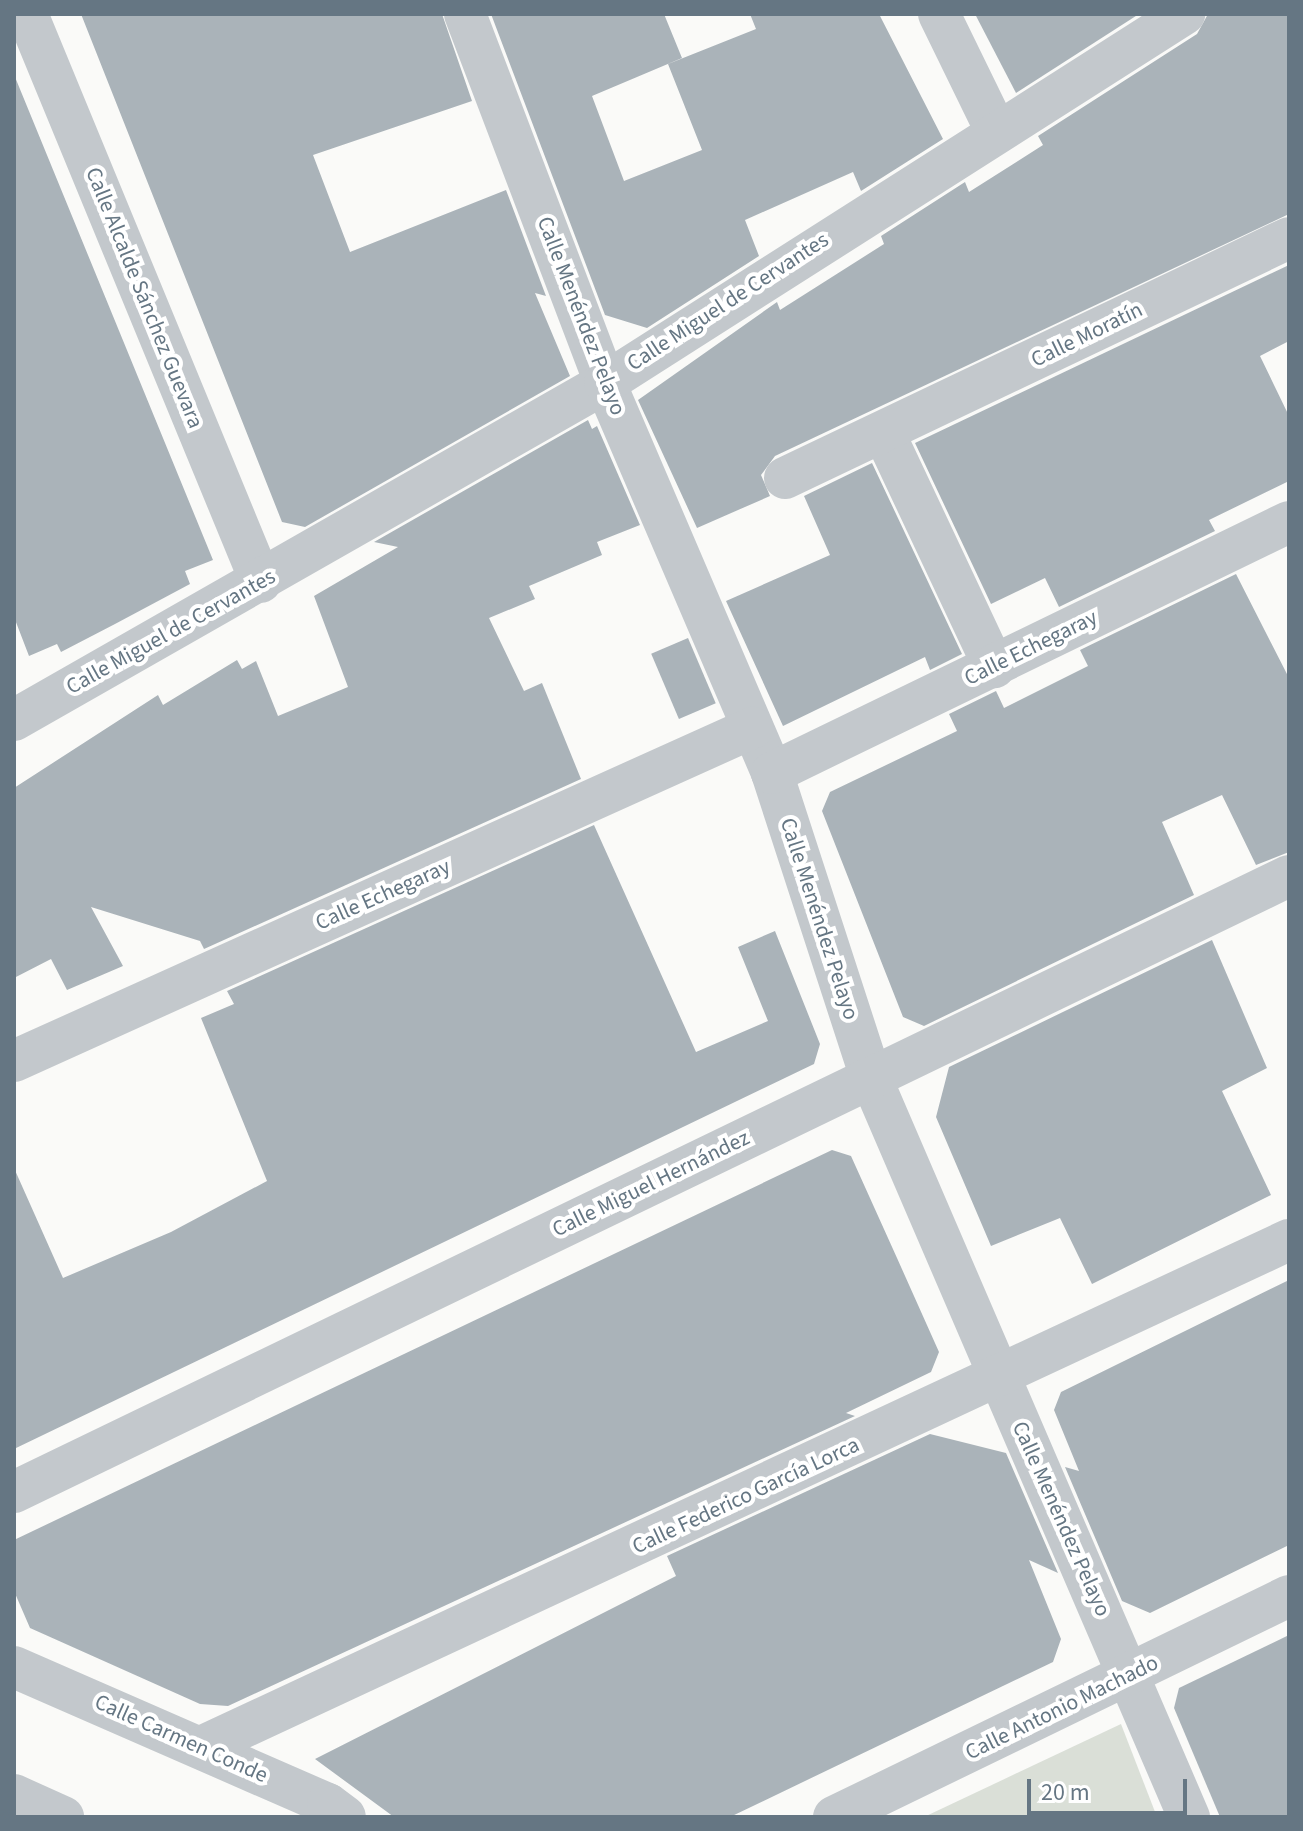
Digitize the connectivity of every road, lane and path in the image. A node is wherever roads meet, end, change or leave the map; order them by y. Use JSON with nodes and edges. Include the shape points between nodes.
{"nodes":[{"id":1,"x":27,"y":14,"type":"edge"},
{"id":2,"x":465,"y":14,"type":"edge"},
{"id":3,"x":939,"y":14,"type":"edge"},
{"id":4,"x":1184,"y":14,"type":"edge"},
{"id":5,"x":995,"y":129,"type":"junction"},
{"id":6,"x":1289,"y":238,"type":"edge"},
{"id":7,"x":605,"y":383,"type":"junction"},
{"id":8,"x":884,"y":433,"type":"junction"},
{"id":9,"x":785,"y":478,"type":"dead end"},
{"id":10,"x":1289,"y":522,"type":"edge"},
{"id":11,"x":261,"y":582,"type":"junction"},
{"id":12,"x":994,"y":667,"type":"junction"},
{"id":13,"x":15,"y":718,"type":"edge"},
{"id":14,"x":752,"y":728,"type":"junction"},
{"id":15,"x":772,"y":773,"type":"junction"},
{"id":16,"x":1289,"y":876,"type":"edge"},
{"id":17,"x":14,"y":1061,"type":"edge"},
{"id":18,"x":871,"y":1078,"type":"junction"},
{"id":19,"x":1289,"y":1240,"type":"edge"},
{"id":20,"x":999,"y":1379,"type":"junction"},
{"id":21,"x":14,"y":1492,"type":"edge"},
{"id":22,"x":1289,"y":1596,"type":"edge"},
{"id":23,"x":14,"y":1667,"type":"edge"},
{"id":24,"x":1129,"y":1676,"type":"junction"},
{"id":25,"x":201,"y":1747,"type":"junction"},
{"id":26,"x":14,"y":1795,"type":"edge"},
{"id":27,"x":63,"y":1817,"type":"edge"},
{"id":28,"x":345,"y":1817,"type":"edge"},
{"id":29,"x":834,"y":1817,"type":"edge"},
{"id":30,"x":1189,"y":1817,"type":"edge"}],
"edges":[{"from":1,"to":11,"type":"street","name":"Calle Alcalde Sánchez Guevara"},
{"from":2,"to":7,"type":"street","name":"Calle Menéndez Pelayo"},
{"from":3,"to":5,"type":"street"},
{"from":4,"to":5,"type":"street","name":"Calle Miguel de Cervantes"},
{"from":5,"to":7,"type":"street","name":"Calle Miguel de Cervantes"},
{"from":6,"to":8,"type":"street","name":"Calle Moratín"},
{"from":7,"to":11,"type":"street","name":"Calle Miguel de Cervantes"},
{"from":7,"to":14,"type":"street","name":"Calle Menéndez Pelayo"},
{"from":8,"to":9,"type":"street","name":"Calle Moratín"},
{"from":8,"to":12,"type":"street"},
{"from":10,"to":12,"type":"street","name":"Calle Echegaray"},
{"from":11,"to":13,"type":"street","name":"Calle Miguel de Cervantes"},
{"from":12,"to":15,"type":"street","name":"Calle Echegaray"},
{"from":14,"to":15,"type":"street","name":"Calle Menéndez Pelayo"},
{"from":14,"to":17,"type":"street","name":"Calle Echegaray"},
{"from":15,"to":18,"type":"street","name":"Calle Menéndez Pelayo"},
{"from":16,"to":18,"type":"street","name":"Calle Miguel Hernández"},
{"from":18,"to":20,"type":"street","name":"Calle Menéndez Pelayo"},
{"from":18,"to":21,"type":"street","name":"Calle Miguel Hernández"},
{"from":19,"to":20,"type":"street","name":"Calle Federico García Lorca"},
{"from":20,"to":24,"type":"street","name":"Calle Menéndez Pelayo"},
{"from":20,"to":25,"type":"street","name":"Calle Federico García Lorca"},
{"from":22,"to":24,"type":"street","name":"Calle Antonio Machado"},
{"from":23,"to":25,"type":"street","name":"Calle Carmen Conde"},
{"from":24,"to":29,"type":"street","name":"Calle Antonio Machado"},
{"from":24,"to":30,"type":"street","name":"Calle Menéndez Pelayo"},
{"from":25,"to":28,"type":"street","name":"Calle Carmen Conde"},
{"from":26,"to":27,"type":"street"}]}
